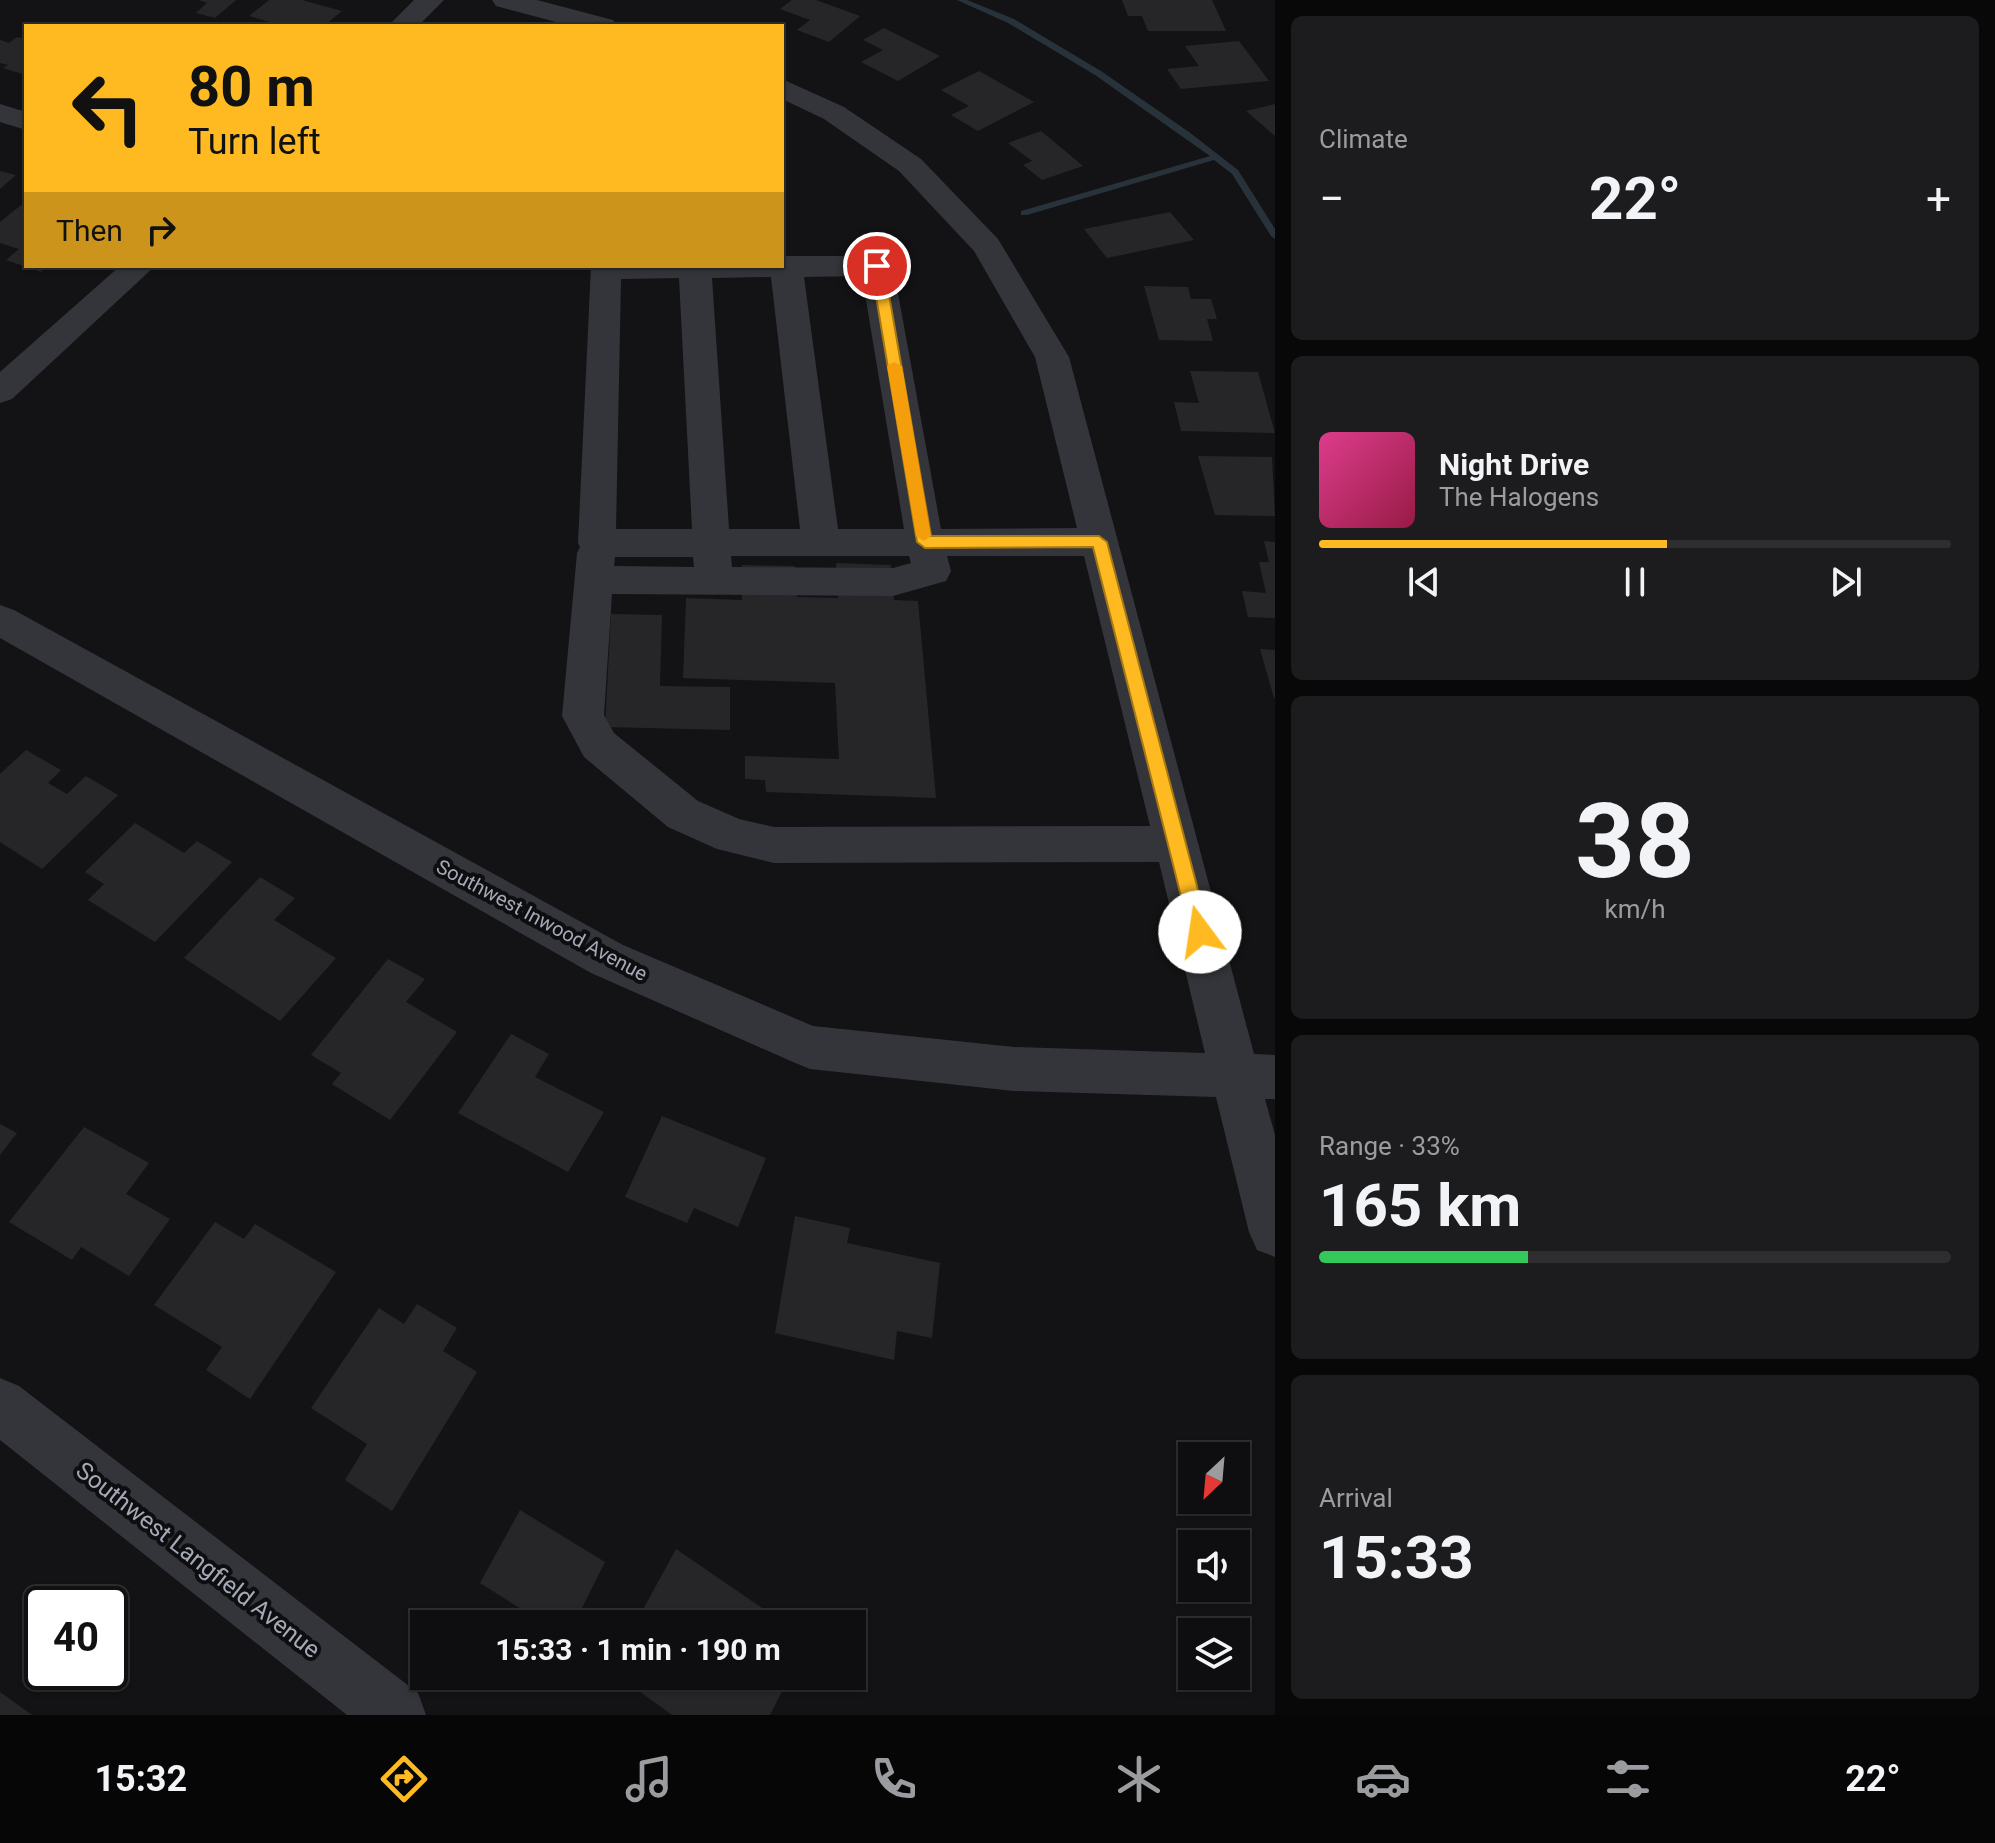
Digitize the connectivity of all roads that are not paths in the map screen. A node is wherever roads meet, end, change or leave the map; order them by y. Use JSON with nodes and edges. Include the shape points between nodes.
{"nodes":[{"id":1,"x":430,"y":0,"type":"edge"},
{"id":2,"x":506,"y":0,"type":"edge"},
{"id":3,"x":404,"y":24,"type":"edge"},
{"id":4,"x":596,"y":24,"type":"edge"},
{"id":5,"x":784,"y":89,"type":"edge"},
{"id":6,"x":0,"y":113,"type":"edge"},
{"id":7,"x":24,"y":120,"type":"edge"},
{"id":8,"x":786,"y":266,"type":"joint"},
{"id":9,"x":137,"y":268,"type":"edge"},
{"id":10,"x":650,"y":268,"type":"edge"},
{"id":11,"x":695,"y":268,"type":"edge"},
{"id":12,"x":0,"y":391,"type":"edge"},
{"id":13,"x":925,"y":542,"type":"junction"},
{"id":14,"x":1099,"y":542,"type":"junction"},
{"id":15,"x":711,"y":543,"type":"junction"},
{"id":16,"x":821,"y":543,"type":"junction"},
{"id":17,"x":596,"y":562,"type":"junction"},
{"id":18,"x":713,"y":581,"type":"junction"},
{"id":19,"x":0,"y":620,"type":"edge"},
{"id":20,"x":1177,"y":844,"type":"junction"},
{"id":21,"x":1256,"y":1078,"type":"edge"},
{"id":22,"x":1275,"y":1232,"type":"edge"},
{"id":23,"x":0,"y":1405,"type":"edge"},
{"id":24,"x":396,"y":1715,"type":"edge"}],
"edges":[{"from":1,"to":3,"type":"street"},
{"from":2,"to":4,"type":"street"},
{"from":5,"to":14,"type":"street","via":[[834,113],[910,165],[987,246],[1052,357]]},
{"from":6,"to":7,"type":"street"},
{"from":8,"to":13,"type":"street","via":[[877,266]]},
{"from":8,"to":16,"type":"street"},
{"from":9,"to":12,"type":"street"},
{"from":10,"to":17,"type":"street","via":[[605,269]]},
{"from":11,"to":15,"type":"street"},
{"from":13,"to":14,"type":"street"},
{"from":13,"to":16,"type":"street"},
{"from":13,"to":18,"type":"street","via":[[932,571],[893,582]]},
{"from":14,"to":20,"type":"street"},
{"from":15,"to":16,"type":"street"},
{"from":15,"to":17,"type":"street"},
{"from":15,"to":18,"type":"street"},
{"from":17,"to":18,"type":"street"},
{"from":17,"to":20,"type":"street","via":[[583,716],[599,745],[683,814],[732,836],[774,845]]},
{"from":19,"to":21,"type":"street","name":"Southwest Inwood Avenue","via":[[607,959],[810,1047],[1014,1069]]},
{"from":20,"to":21,"type":"street"},
{"from":21,"to":22,"type":"street"},
{"from":23,"to":24,"type":"street","name":"Southwest Langfield Avenue"}]}
